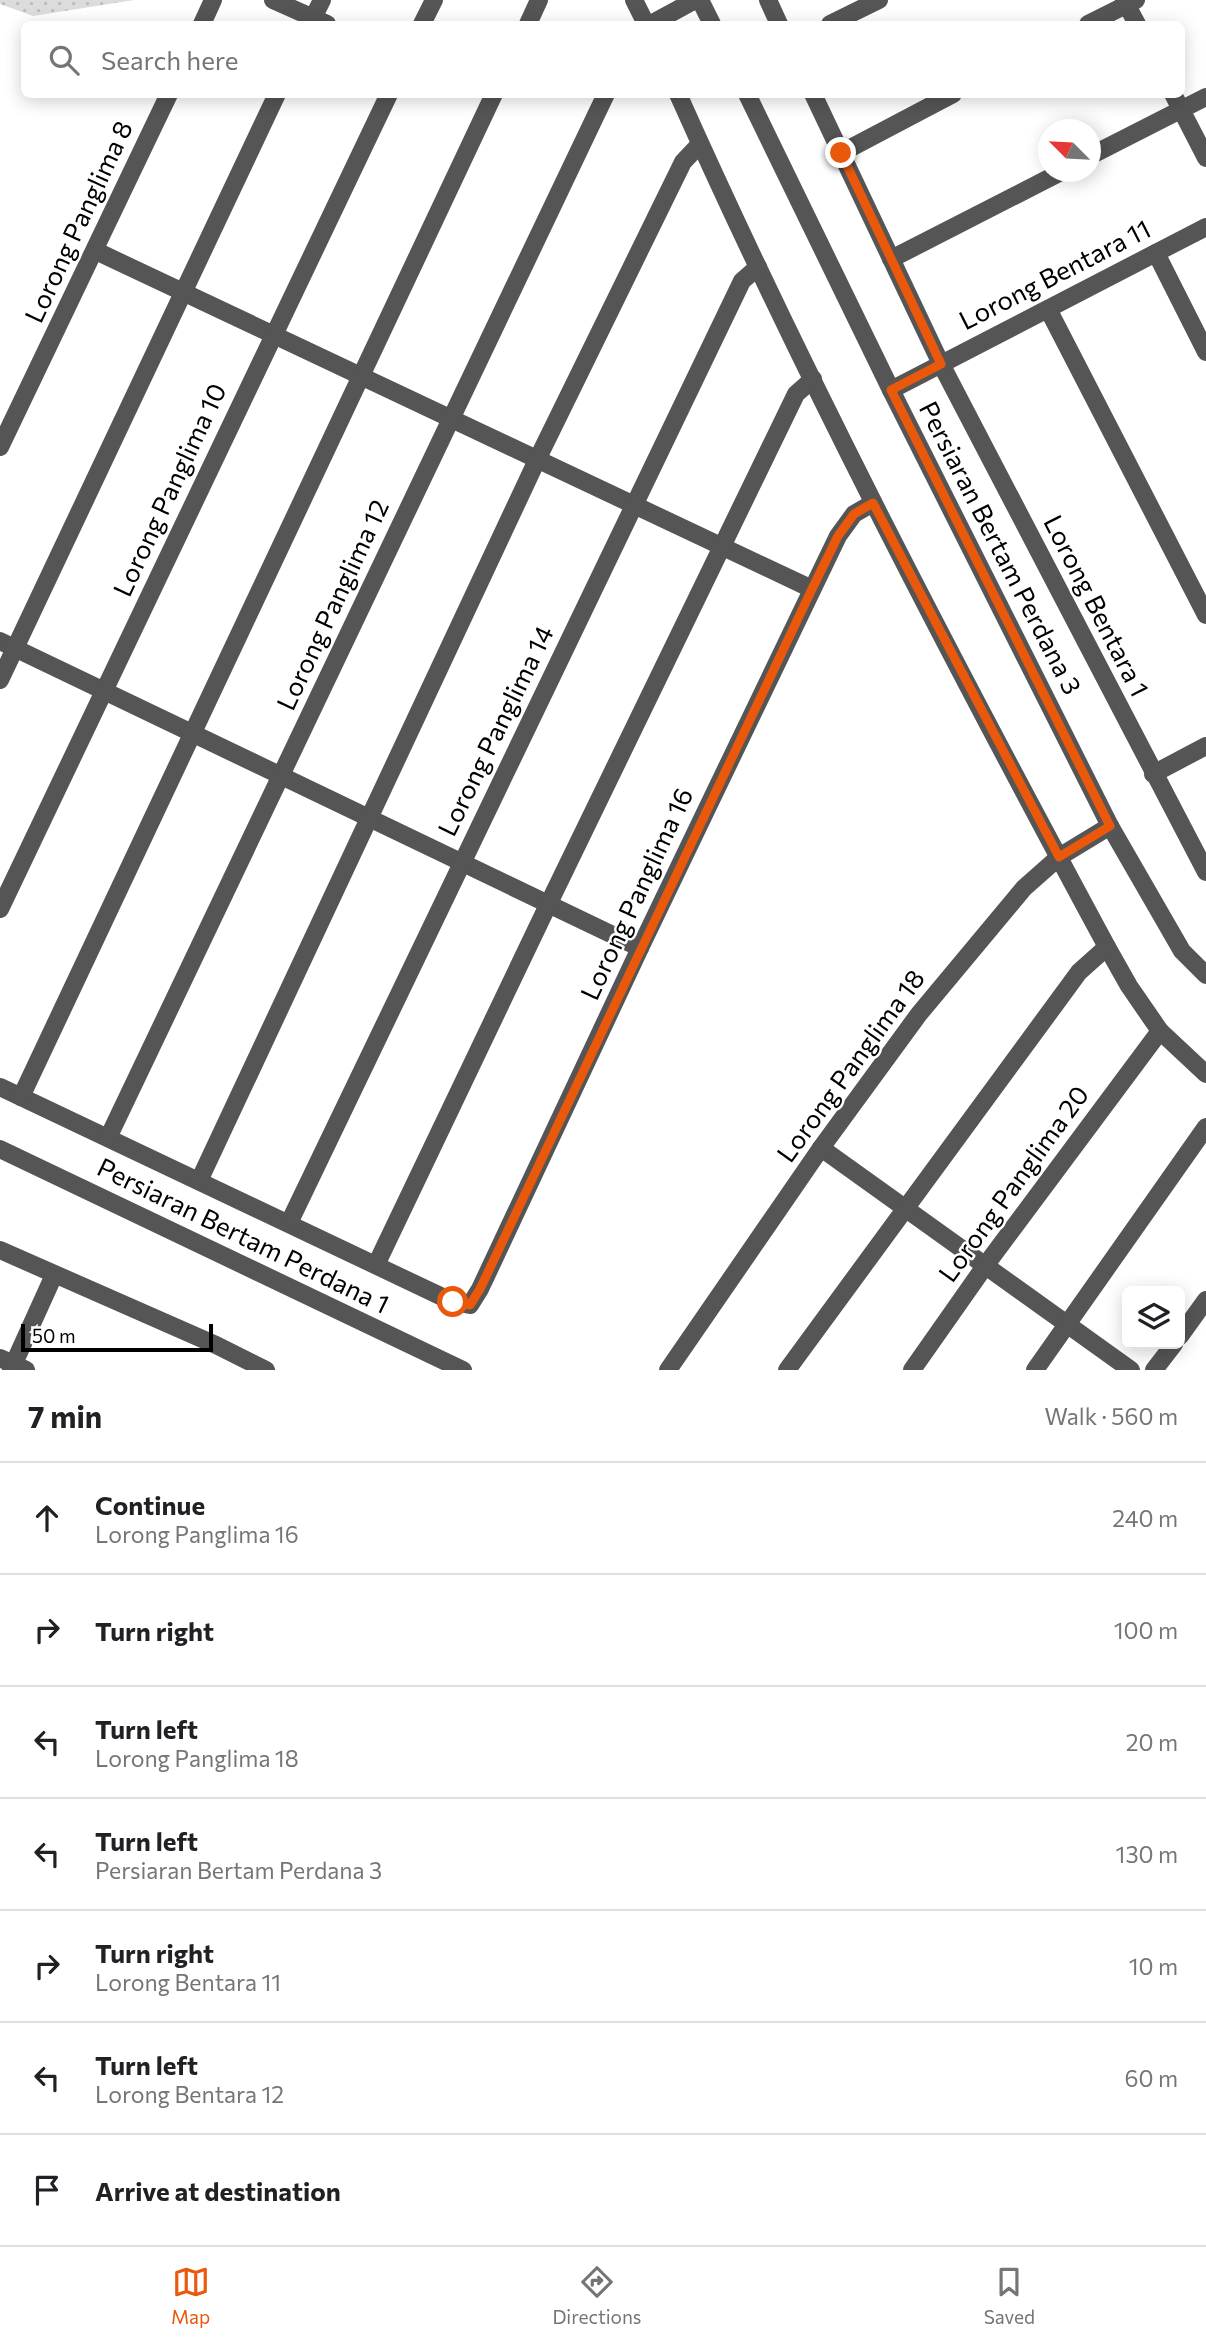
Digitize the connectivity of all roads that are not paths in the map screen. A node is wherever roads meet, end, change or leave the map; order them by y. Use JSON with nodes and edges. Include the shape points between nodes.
{"nodes":[{"id":1,"x":213,"y":0,"type":"edge"},
{"id":2,"x":273,"y":0,"type":"edge"},
{"id":3,"x":322,"y":0,"type":"edge"},
{"id":4,"x":434,"y":0,"type":"edge"},
{"id":5,"x":539,"y":0,"type":"edge"},
{"id":6,"x":634,"y":0,"type":"edge"},
{"id":7,"x":695,"y":0,"type":"edge"},
{"id":8,"x":701,"y":0,"type":"edge"},
{"id":9,"x":768,"y":0,"type":"edge"},
{"id":10,"x":879,"y":0,"type":"edge"},
{"id":11,"x":1129,"y":2,"type":"edge"},
{"id":12,"x":203,"y":21,"type":"edge"},
{"id":13,"x":315,"y":21,"type":"edge"},
{"id":14,"x":317,"y":21,"type":"edge"},
{"id":15,"x":424,"y":21,"type":"edge"},
{"id":16,"x":529,"y":21,"type":"edge"},
{"id":17,"x":646,"y":21,"type":"edge"},
{"id":18,"x":654,"y":21,"type":"edge"},
{"id":19,"x":711,"y":21,"type":"edge"},
{"id":20,"x":778,"y":21,"type":"edge"},
{"id":21,"x":836,"y":21,"type":"edge"},
{"id":22,"x":1094,"y":21,"type":"edge"},
{"id":23,"x":1136,"y":21,"type":"edge"},
{"id":24,"x":1206,"y":97,"type":"edge"},
{"id":25,"x":167,"y":98,"type":"edge"},
{"id":26,"x":275,"y":98,"type":"edge"},
{"id":27,"x":387,"y":98,"type":"edge"},
{"id":28,"x":488,"y":98,"type":"edge"},
{"id":29,"x":604,"y":98,"type":"edge"},
{"id":30,"x":680,"y":98,"type":"edge"},
{"id":31,"x":749,"y":98,"type":"edge"},
{"id":32,"x":815,"y":98,"type":"edge"},
{"id":33,"x":945,"y":98,"type":"edge"},
{"id":34,"x":1177,"y":102,"type":"edge"},
{"id":35,"x":700,"y":144,"type":"junction"},
{"id":36,"x":1101,"y":149,"type":"edge"},
{"id":37,"x":841,"y":153,"type":"junction"},
{"id":38,"x":1206,"y":158,"type":"edge"},
{"id":39,"x":1041,"y":182,"type":"edge"},
{"id":40,"x":1206,"y":227,"type":"edge"},
{"id":41,"x":96,"y":251,"type":"junction"},
{"id":42,"x":1156,"y":253,"type":"junction"},
{"id":43,"x":891,"y":259,"type":"junction"},
{"id":44,"x":758,"y":267,"type":"junction"},
{"id":45,"x":184,"y":292,"type":"junction"},
{"id":46,"x":1048,"y":309,"type":"junction"},
{"id":47,"x":273,"y":335,"type":"junction"},
{"id":48,"x":1206,"y":352,"type":"edge"},
{"id":49,"x":941,"y":364,"type":"junction"},
{"id":50,"x":361,"y":376,"type":"junction"},
{"id":51,"x":813,"y":379,"type":"junction"},
{"id":52,"x":891,"y":390,"type":"junction"},
{"id":53,"x":451,"y":419,"type":"junction"},
{"id":54,"x":0,"y":447,"type":"edge"},
{"id":55,"x":537,"y":460,"type":"junction"},
{"id":56,"x":873,"y":503,"type":"junction"},
{"id":57,"x":634,"y":506,"type":"junction"},
{"id":58,"x":722,"y":548,"type":"junction"},
{"id":59,"x":812,"y":589,"type":"junction"},
{"id":60,"x":1206,"y":615,"type":"edge"},
{"id":61,"x":8,"y":644,"type":"edge"},
{"id":62,"x":0,"y":680,"type":"edge"},
{"id":63,"x":103,"y":691,"type":"junction"},
{"id":64,"x":192,"y":734,"type":"junction"},
{"id":65,"x":1206,"y":746,"type":"edge"},
{"id":66,"x":1153,"y":774,"type":"junction"},
{"id":67,"x":281,"y":776,"type":"junction"},
{"id":68,"x":368,"y":818,"type":"junction"},
{"id":69,"x":1110,"y":826,"type":"junction"},
{"id":70,"x":1059,"y":857,"type":"junction"},
{"id":71,"x":462,"y":864,"type":"junction"},
{"id":72,"x":1206,"y":872,"type":"edge"},
{"id":73,"x":548,"y":905,"type":"junction"},
{"id":74,"x":0,"y":909,"type":"edge"},
{"id":75,"x":1107,"y":947,"type":"junction"},
{"id":76,"x":640,"y":948,"type":"junction"},
{"id":77,"x":1206,"y":975,"type":"edge"},
{"id":78,"x":1160,"y":1031,"type":"junction"},
{"id":79,"x":1206,"y":1074,"type":"edge"},
{"id":80,"x":0,"y":1087,"type":"edge"},
{"id":81,"x":21,"y":1097,"type":"junction"},
{"id":82,"x":1206,"y":1127,"type":"edge"},
{"id":83,"x":108,"y":1138,"type":"junction"},
{"id":84,"x":0,"y":1149,"type":"edge"},
{"id":85,"x":821,"y":1149,"type":"junction"},
{"id":86,"x":199,"y":1181,"type":"junction"},
{"id":87,"x":905,"y":1209,"type":"junction"},
{"id":88,"x":289,"y":1223,"type":"junction"},
{"id":89,"x":0,"y":1250,"type":"edge"},
{"id":90,"x":376,"y":1265,"type":"junction"},
{"id":91,"x":985,"y":1266,"type":"junction"},
{"id":92,"x":54,"y":1275,"type":"junction"},
{"id":93,"x":1206,"y":1300,"type":"edge"},
{"id":94,"x":1068,"y":1324,"type":"junction"},
{"id":95,"x":1185,"y":1329,"type":"edge"},
{"id":96,"x":1170,"y":1349,"type":"edge"},
{"id":97,"x":12,"y":1366,"type":"edge"},
{"id":98,"x":266,"y":1370,"type":"edge"},
{"id":99,"x":463,"y":1370,"type":"edge"},
{"id":100,"x":668,"y":1370,"type":"edge"},
{"id":101,"x":787,"y":1370,"type":"edge"},
{"id":102,"x":912,"y":1370,"type":"edge"},
{"id":103,"x":1035,"y":1370,"type":"edge"},
{"id":104,"x":1131,"y":1370,"type":"edge"},
{"id":105,"x":1154,"y":1370,"type":"edge"}],
"edges":[{"from":1,"to":12,"type":"street"},
{"from":2,"to":13,"type":"street"},
{"from":3,"to":14,"type":"street"},
{"from":4,"to":15,"type":"street"},
{"from":5,"to":16,"type":"street"},
{"from":6,"to":17,"type":"street"},
{"from":7,"to":18,"type":"street"},
{"from":8,"to":19,"type":"street"},
{"from":9,"to":20,"type":"street"},
{"from":10,"to":21,"type":"street"},
{"from":11,"to":22,"type":"street"},
{"from":11,"to":23,"type":"street"},
{"from":24,"to":34,"type":"street"},
{"from":25,"to":41,"type":"street","name":"Lorong Panglima 8"},
{"from":26,"to":45,"type":"street"},
{"from":27,"to":47,"type":"street","name":"Lorong Panglima 10"},
{"from":28,"to":50,"type":"street"},
{"from":29,"to":53,"type":"street","name":"Lorong Panglima 12"},
{"from":30,"to":35,"type":"street"},
{"from":31,"to":52,"type":"street","name":"Persiaran Bertam Perdana 3"},
{"from":32,"to":37,"type":"street","name":"Lorong Bentara 1"},
{"from":33,"to":37,"type":"street"},
{"from":34,"to":36,"type":"street"},
{"from":34,"to":38,"type":"street"},
{"from":35,"to":44,"type":"street"},
{"from":35,"to":55,"type":"street","via":[[683,162]]},
{"from":37,"to":43,"type":"street","name":"Lorong Bentara 1"},
{"from":39,"to":43,"type":"street"},
{"from":40,"to":42,"type":"street","name":"Lorong Bentara 11"},
{"from":41,"to":45,"type":"street"},
{"from":41,"to":54,"type":"street","name":"Lorong Panglima 8"},
{"from":42,"to":46,"type":"street","name":"Lorong Bentara 11"},
{"from":42,"to":48,"type":"street"},
{"from":43,"to":49,"type":"street","name":"Lorong Bentara 1"},
{"from":44,"to":51,"type":"street"},
{"from":44,"to":57,"type":"street","name":"Lorong Panglima 14","via":[[742,281]]},
{"from":45,"to":47,"type":"street"},
{"from":45,"to":61,"type":"street"},
{"from":46,"to":49,"type":"street","name":"Lorong Bentara 11"},
{"from":46,"to":60,"type":"street"},
{"from":47,"to":50,"type":"street"},
{"from":47,"to":63,"type":"street","name":"Lorong Panglima 10"},
{"from":49,"to":52,"type":"street","name":"Lorong Bentara 11"},
{"from":49,"to":66,"type":"street","name":"Lorong Bentara 1"},
{"from":50,"to":53,"type":"street"},
{"from":50,"to":64,"type":"street"},
{"from":51,"to":56,"type":"street"},
{"from":51,"to":58,"type":"street","via":[[796,394]]},
{"from":52,"to":69,"type":"street","name":"Persiaran Bertam Perdana 3"},
{"from":53,"to":55,"type":"street"},
{"from":53,"to":67,"type":"street","name":"Lorong Panglima 12"},
{"from":55,"to":57,"type":"street"},
{"from":55,"to":68,"type":"street"},
{"from":56,"to":59,"type":"street","name":"Lorong Panglima 16","via":[[854,514],[838,536]]},
{"from":56,"to":70,"type":"street"},
{"from":57,"to":58,"type":"street"},
{"from":57,"to":71,"type":"street","name":"Lorong Panglima 14"},
{"from":58,"to":59,"type":"street"},
{"from":58,"to":73,"type":"street"},
{"from":59,"to":76,"type":"street","name":"Lorong Panglima 16"},
{"from":61,"to":62,"type":"street"},
{"from":61,"to":63,"type":"street"},
{"from":63,"to":64,"type":"street"},
{"from":63,"to":74,"type":"street","name":"Lorong Panglima 10"},
{"from":64,"to":67,"type":"street"},
{"from":64,"to":81,"type":"street"},
{"from":65,"to":66,"type":"street"},
{"from":66,"to":72,"type":"street","name":"Lorong Bentara 1"},
{"from":67,"to":68,"type":"street"},
{"from":67,"to":83,"type":"street","name":"Lorong Panglima 12"},
{"from":68,"to":71,"type":"street"},
{"from":68,"to":86,"type":"street"},
{"from":69,"to":70,"type":"street","name":"Lorong Panglima 18"},
{"from":69,"to":77,"type":"street","name":"Persiaran Bertam Perdana 3","via":[[1182,951]]},
{"from":70,"to":75,"type":"street"},
{"from":70,"to":85,"type":"street","name":"Lorong Panglima 18","via":[[1024,888],[919,1014]]},
{"from":71,"to":73,"type":"street"},
{"from":71,"to":88,"type":"street","name":"Lorong Panglima 14"},
{"from":73,"to":76,"type":"street"},
{"from":73,"to":90,"type":"street"},
{"from":75,"to":78,"type":"street"},
{"from":75,"to":87,"type":"street","via":[[1079,972]]},
{"from":76,"to":90,"type":"street","name":"Lorong Panglima 16","via":[[470,1305],[453,1302]]},
{"from":78,"to":79,"type":"street"},
{"from":78,"to":91,"type":"street","name":"Lorong Panglima 20"},
{"from":80,"to":81,"type":"street"},
{"from":81,"to":83,"type":"street"},
{"from":82,"to":94,"type":"street"},
{"from":83,"to":86,"type":"street"},
{"from":84,"to":99,"type":"street","name":"Persiaran Bertam Perdana 1"},
{"from":85,"to":87,"type":"street"},
{"from":85,"to":100,"type":"street","name":"Lorong Panglima 18"},
{"from":86,"to":88,"type":"street"},
{"from":87,"to":91,"type":"street"},
{"from":87,"to":101,"type":"street"},
{"from":88,"to":90,"type":"street"},
{"from":89,"to":92,"type":"street"},
{"from":91,"to":94,"type":"street"},
{"from":91,"to":102,"type":"street","name":"Lorong Panglima 20"},
{"from":92,"to":97,"type":"street"},
{"from":92,"to":98,"type":"street"},
{"from":93,"to":95,"type":"street"},
{"from":94,"to":103,"type":"street"},
{"from":94,"to":104,"type":"street"},
{"from":96,"to":105,"type":"street"}]}
